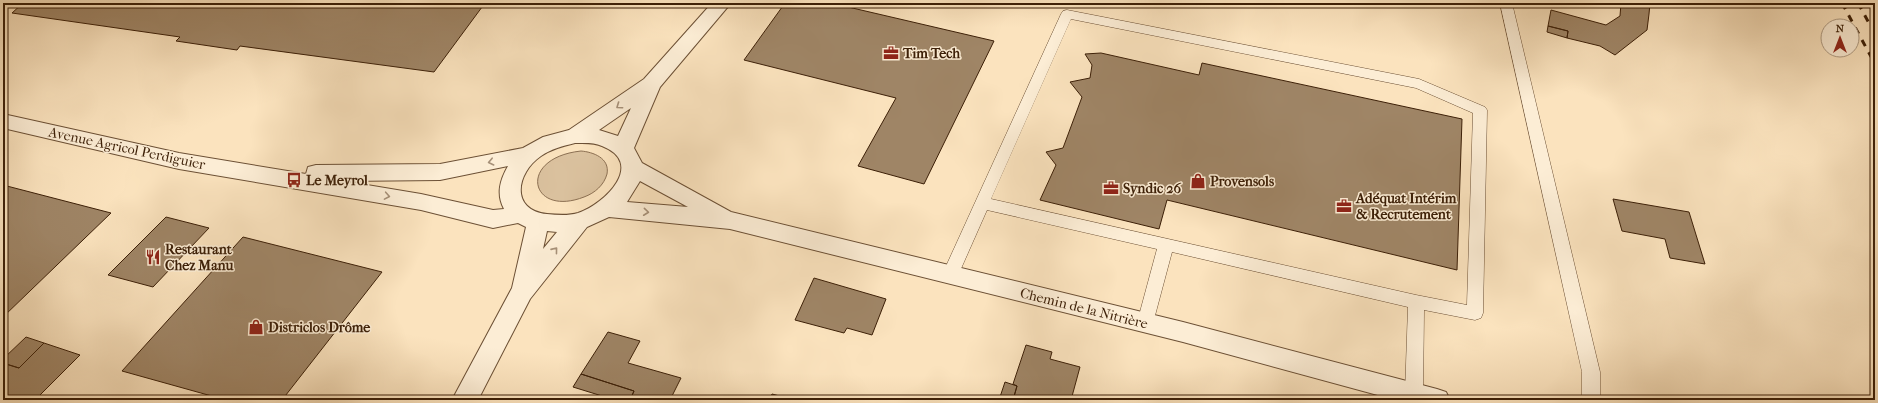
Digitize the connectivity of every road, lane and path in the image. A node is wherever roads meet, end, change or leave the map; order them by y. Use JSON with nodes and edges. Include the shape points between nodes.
{"nodes":[{"id":1,"x":722,"y":3,"type":"edge"},
{"id":2,"x":1506,"y":3,"type":"edge"},
{"id":3,"x":651,"y":84,"type":"junction"},
{"id":4,"x":3,"y":121,"type":"edge"},
{"id":5,"x":576,"y":136,"type":"junction"},
{"id":6,"x":529,"y":154,"type":"junction"},
{"id":7,"x":628,"y":158,"type":"junction"},
{"id":8,"x":252,"y":173,"type":"junction"},
{"id":9,"x":982,"y":203,"type":"junction"},
{"id":10,"x":607,"y":208,"type":"junction"},
{"id":11,"x":530,"y":218,"type":"junction"},
{"id":12,"x":730,"y":220,"type":"junction"},
{"id":13,"x":579,"y":221,"type":"junction"},
{"id":14,"x":1166,"y":245,"type":"junction"},
{"id":15,"x":950,"y":275,"type":"junction"},
{"id":16,"x":522,"y":292,"type":"junction"},
{"id":17,"x":1416,"y":302,"type":"junction"},
{"id":18,"x":1145,"y":323,"type":"junction"},
{"id":19,"x":1414,"y":394,"type":"junction"},
{"id":20,"x":465,"y":400,"type":"edge"},
{"id":21,"x":1437,"y":400,"type":"edge"},
{"id":22,"x":1591,"y":400,"type":"edge"}],
"edges":[{"from":1,"to":3,"type":"street"},
{"from":2,"to":22,"type":"lane","via":[[1591,372]]},
{"from":3,"to":5,"type":"street","one_way":true},
{"from":3,"to":7,"type":"street"},
{"from":4,"to":8,"type":"street","name":"Avenue Agricol Perdiguier","via":[[179,161]]},
{"from":5,"to":6,"type":"street","via":[[543,145]]},
{"from":5,"to":7,"type":"street","via":[[611,141]]},
{"from":6,"to":8,"type":"street","name":"Avenue Agricol Perdiguier","one_way":true,"via":[[440,172]]},
{"from":6,"to":11,"type":"street","via":[[518,165],[511,178],[509,192],[513,204]]},
{"from":7,"to":10,"type":"street","via":[[631,178],[618,199]]},
{"from":7,"to":12,"type":"street","name":"Chemin de la Nitrière"},
{"from":8,"to":11,"type":"street","name":"Avenue Agricol Perdiguier","one_way":true,"via":[[421,202],[493,219]]},
{"from":9,"to":14,"type":"lane"},
{"from":9,"to":15,"type":"lane"},
{"from":9,"to":17,"type":"lane","via":[[1067,14],[1419,84],[1480,110],[1475,313]]},
{"from":10,"to":12,"type":"street","name":"Chemin de la Nitrière","one_way":true},
{"from":10,"to":13,"type":"street"},
{"from":11,"to":13,"type":"street","via":[[557,224]]},
{"from":11,"to":16,"type":"street"},
{"from":12,"to":15,"type":"street","name":"Chemin de la Nitrière"},
{"from":16,"to":13,"type":"street","one_way":true},
{"from":14,"to":17,"type":"lane"},
{"from":14,"to":18,"type":"lane"},
{"from":15,"to":18,"type":"street","name":"Chemin de la Nitrière"},
{"from":16,"to":20,"type":"street"},
{"from":17,"to":19,"type":"lane"},
{"from":18,"to":19,"type":"street","name":"Chemin de la Nitrière"},
{"from":19,"to":21,"type":"street","name":"Chemin de la Nitrière"}]}
